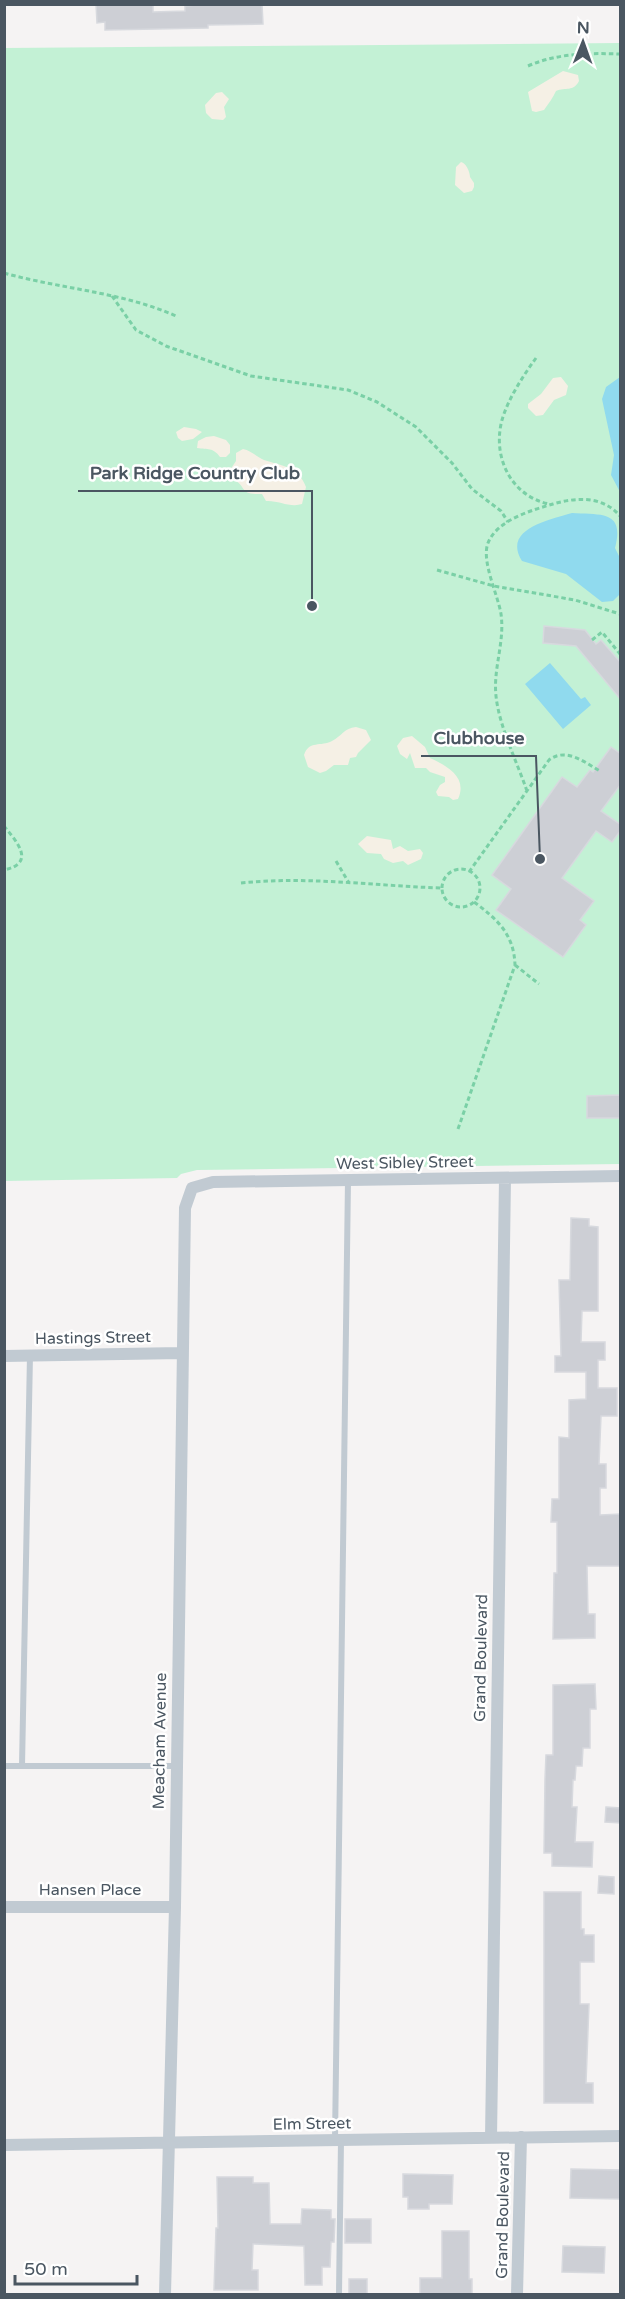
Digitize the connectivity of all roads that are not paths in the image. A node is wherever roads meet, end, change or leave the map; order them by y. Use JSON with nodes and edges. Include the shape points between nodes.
{"nodes":[{"id":1,"x":621,"y":1176,"type":"edge"},
{"id":2,"x":505,"y":1178,"type":"junction"},
{"id":3,"x":348,"y":1180,"type":"junction"},
{"id":4,"x":192,"y":1188,"type":"joint"},
{"id":5,"x":181,"y":1353,"type":"junction"},
{"id":6,"x":30,"y":1355,"type":"junction"},
{"id":7,"x":4,"y":1356,"type":"edge"},
{"id":8,"x":4,"y":1766,"type":"edge"},
{"id":9,"x":22,"y":1766,"type":"junction"},
{"id":10,"x":176,"y":1766,"type":"junction"},
{"id":11,"x":4,"y":1907,"type":"edge"},
{"id":12,"x":175,"y":1907,"type":"junction"},
{"id":13,"x":621,"y":2136,"type":"edge"},
{"id":14,"x":521,"y":2137,"type":"junction"},
{"id":15,"x":491,"y":2138,"type":"junction"},
{"id":16,"x":338,"y":2140,"type":"junction"},
{"id":17,"x":168,"y":2142,"type":"junction"},
{"id":18,"x":4,"y":2145,"type":"edge"},
{"id":19,"x":165,"y":2295,"type":"edge"},
{"id":20,"x":339,"y":2295,"type":"edge"},
{"id":21,"x":517,"y":2295,"type":"edge"}],
"edges":[{"from":1,"to":2,"type":"street","name":"West Sibley Street"},
{"from":2,"to":3,"type":"street","name":"West Sibley Street"},
{"from":2,"to":15,"type":"street","name":"Grand Boulevard"},
{"from":3,"to":4,"type":"street","name":"West Sibley Street","via":[[213,1182]]},
{"from":3,"to":16,"type":"lane"},
{"from":4,"to":5,"type":"street","name":"Meacham Avenue","via":[[185,1208]]},
{"from":5,"to":6,"type":"street","name":"Hastings Street"},
{"from":5,"to":10,"type":"street","name":"Meacham Avenue"},
{"from":6,"to":7,"type":"street","name":"Hastings Street"},
{"from":6,"to":9,"type":"lane"},
{"from":8,"to":9,"type":"lane"},
{"from":9,"to":10,"type":"lane"},
{"from":10,"to":12,"type":"street","name":"Meacham Avenue"},
{"from":11,"to":12,"type":"street","name":"Hansen Place"},
{"from":12,"to":17,"type":"street","name":"Meacham Avenue"},
{"from":13,"to":14,"type":"street","name":"Elm Street"},
{"from":14,"to":15,"type":"street","name":"Elm Street"},
{"from":14,"to":21,"type":"street","name":"Grand Boulevard"},
{"from":15,"to":16,"type":"street","name":"Elm Street"},
{"from":16,"to":17,"type":"street","name":"Elm Street"},
{"from":16,"to":20,"type":"lane"},
{"from":17,"to":18,"type":"street","name":"Elm Street"},
{"from":17,"to":19,"type":"street","name":"Meacham Avenue"}]}
